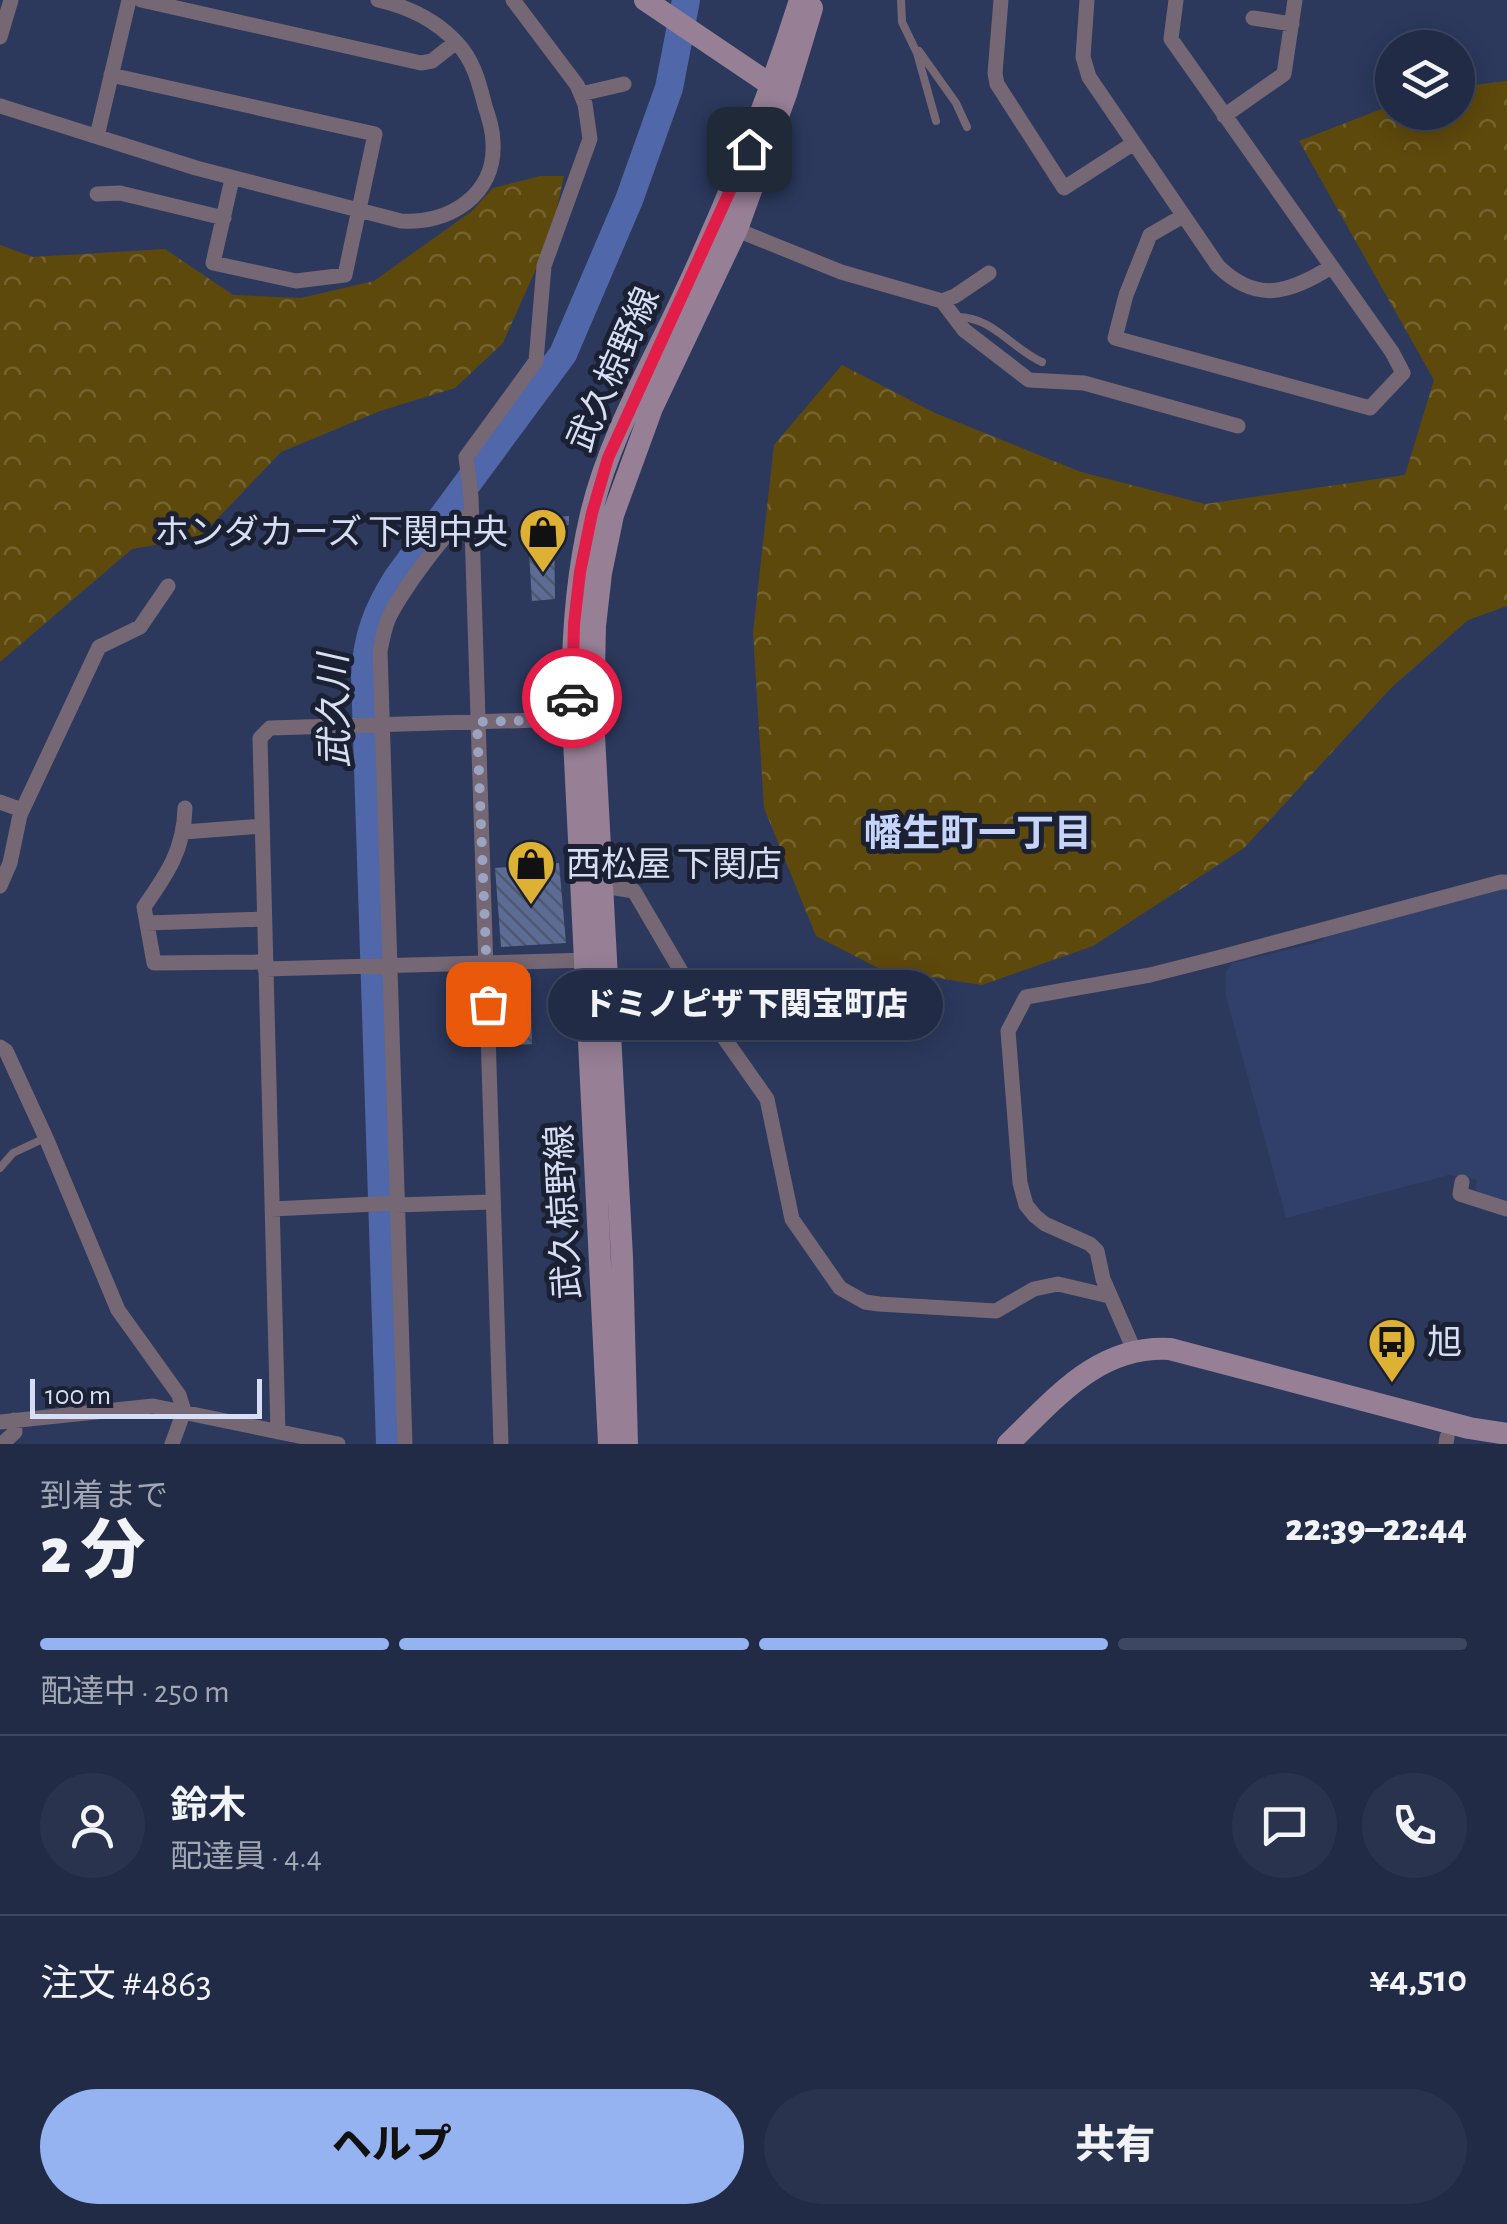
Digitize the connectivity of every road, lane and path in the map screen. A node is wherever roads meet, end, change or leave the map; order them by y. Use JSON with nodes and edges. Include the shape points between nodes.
{"nodes":[{"id":1,"x":11,"y":0,"type":"edge"},
{"id":2,"x":129,"y":0,"type":"edge"},
{"id":3,"x":141,"y":0,"type":"edge"},
{"id":4,"x":378,"y":0,"type":"edge"},
{"id":5,"x":513,"y":0,"type":"edge"},
{"id":6,"x":645,"y":0,"type":"edge"},
{"id":7,"x":800,"y":0,"type":"edge"},
{"id":8,"x":814,"y":0,"type":"edge"},
{"id":9,"x":901,"y":0,"type":"edge"},
{"id":10,"x":1001,"y":0,"type":"edge"},
{"id":11,"x":1087,"y":0,"type":"edge"},
{"id":12,"x":1176,"y":0,"type":"edge"},
{"id":13,"x":1296,"y":0,"type":"edge"},
{"id":14,"x":1253,"y":18,"type":"dead end"},
{"id":15,"x":1292,"y":24,"type":"junction"},
{"id":16,"x":0,"y":36,"type":"edge"},
{"id":17,"x":456,"y":42,"type":"junction"},
{"id":18,"x":913,"y":43,"type":"junction"},
{"id":19,"x":111,"y":75,"type":"junction"},
{"id":20,"x":624,"y":84,"type":"dead end"},
{"id":21,"x":779,"y":90,"type":"junction"},
{"id":22,"x":581,"y":94,"type":"junction"},
{"id":23,"x":0,"y":106,"type":"edge"},
{"id":24,"x":1224,"y":116,"type":"junction"},
{"id":25,"x":936,"y":121,"type":"dead end"},
{"id":26,"x":967,"y":127,"type":"dead end"},
{"id":27,"x":97,"y":136,"type":"junction"},
{"id":28,"x":1134,"y":143,"type":"junction"},
{"id":29,"x":232,"y":179,"type":"junction"},
{"id":30,"x":97,"y":194,"type":"dead end"},
{"id":31,"x":360,"y":212,"type":"junction"},
{"id":32,"x":1184,"y":216,"type":"junction"},
{"id":33,"x":224,"y":218,"type":"junction"},
{"id":34,"x":727,"y":226,"type":"junction"},
{"id":35,"x":1331,"y":267,"type":"junction"},
{"id":36,"x":988,"y":274,"type":"dead end"},
{"id":37,"x":942,"y":301,"type":"junction"},
{"id":38,"x":956,"y":318,"type":"junction"},
{"id":39,"x":1042,"y":362,"type":"dead end"},
{"id":40,"x":1238,"y":426,"type":"dead end"},
{"id":41,"x":470,"y":515,"type":"junction"},
{"id":42,"x":168,"y":586,"type":"dead end"},
{"id":43,"x":573,"y":719,"type":"junction"},
{"id":44,"x":477,"y":722,"type":"junction"},
{"id":45,"x":379,"y":724,"type":"junction"},
{"id":46,"x":0,"y":802,"type":"edge"},
{"id":47,"x":185,"y":808,"type":"dead end"},
{"id":48,"x":22,"y":810,"type":"junction"},
{"id":49,"x":262,"y":826,"type":"junction"},
{"id":50,"x":184,"y":832,"type":"junction"},
{"id":51,"x":1507,"y":882,"type":"edge"},
{"id":52,"x":0,"y":886,"type":"edge"},
{"id":53,"x":603,"y":886,"type":"junction"},
{"id":54,"x":264,"y":919,"type":"junction"},
{"id":55,"x":146,"y":923,"type":"junction"},
{"id":56,"x":595,"y":960,"type":"junction"},
{"id":57,"x":487,"y":964,"type":"junction"},
{"id":58,"x":265,"y":966,"type":"junction"},
{"id":59,"x":387,"y":966,"type":"junction"},
{"id":60,"x":0,"y":1047,"type":"edge"},
{"id":61,"x":46,"y":1138,"type":"junction"},
{"id":62,"x":0,"y":1168,"type":"edge"},
{"id":63,"x":1462,"y":1182,"type":"dead end"},
{"id":64,"x":492,"y":1202,"type":"junction"},
{"id":65,"x":395,"y":1204,"type":"junction"},
{"id":66,"x":272,"y":1209,"type":"junction"},
{"id":67,"x":1507,"y":1209,"type":"edge"},
{"id":68,"x":1109,"y":1296,"type":"junction"},
{"id":69,"x":1134,"y":1350,"type":"junction"},
{"id":70,"x":184,"y":1411,"type":"junction"},
{"id":71,"x":7,"y":1421,"type":"edge"},
{"id":72,"x":278,"y":1432,"type":"junction"},
{"id":73,"x":1507,"y":1434,"type":"edge"},
{"id":74,"x":2,"y":1444,"type":"edge"},
{"id":75,"x":172,"y":1444,"type":"edge"},
{"id":76,"x":338,"y":1444,"type":"edge"},
{"id":77,"x":404,"y":1444,"type":"edge"},
{"id":78,"x":501,"y":1444,"type":"edge"},
{"id":79,"x":609,"y":1444,"type":"edge"},
{"id":80,"x":627,"y":1444,"type":"edge"},
{"id":81,"x":1008,"y":1444,"type":"edge"}],
"edges":[{"from":1,"to":16,"type":"street"},
{"from":2,"to":19,"type":"street"},
{"from":3,"to":17,"type":"street","via":[[421,63]]},
{"from":4,"to":17,"type":"street","via":[[420,14]]},
{"from":5,"to":22,"type":"street"},
{"from":6,"to":21,"type":"main road"},
{"from":7,"to":21,"type":"main road","name":"武久椋野線"},
{"from":8,"to":21,"type":"main road","name":"武久椋野線"},
{"from":9,"to":18,"type":"lane"},
{"from":10,"to":28,"type":"street","via":[[997,84],[1064,188]]},
{"from":11,"to":28,"type":"street","via":[[1085,66]]},
{"from":12,"to":24,"type":"street","via":[[1171,39]]},
{"from":13,"to":15,"type":"street"},
{"from":14,"to":15,"type":"street"},
{"from":15,"to":24,"type":"street","via":[[1284,74]]},
{"from":17,"to":31,"type":"street","via":[[476,74],[492,129],[486,179],[463,206],[432,220],[401,222]]},
{"from":18,"to":25,"type":"lane"},
{"from":18,"to":26,"type":"lane"},
{"from":19,"to":27,"type":"street"},
{"from":19,"to":31,"type":"street","via":[[375,134]]},
{"from":20,"to":22,"type":"street"},
{"from":21,"to":34,"type":"main road","name":"武久椋野線"},
{"from":22,"to":41,"type":"street","via":[[590,139],[544,266],[536,361],[466,457]]},
{"from":23,"to":27,"type":"street"},
{"from":24,"to":35,"type":"street"},
{"from":27,"to":29,"type":"street"},
{"from":28,"to":32,"type":"street"},
{"from":29,"to":31,"type":"street"},
{"from":29,"to":33,"type":"street"},
{"from":30,"to":33,"type":"street","via":[[120,193]]},
{"from":31,"to":33,"type":"street","via":[[345,275],[296,282],[214,263]]},
{"from":32,"to":35,"type":"street","via":[[1218,266],[1256,289],[1294,288]]},
{"from":32,"to":35,"type":"street","via":[[1150,234],[1115,338],[1370,408],[1403,373]]},
{"from":34,"to":37,"type":"street","via":[[841,272]]},
{"from":34,"to":43,"type":"main road","name":"武久椋野線","via":[[608,458],[574,624]]},
{"from":34,"to":53,"type":"main road","name":"武久椋野線","via":[[628,465],[600,573],[592,674]]},
{"from":36,"to":37,"type":"street"},
{"from":37,"to":38,"type":"street"},
{"from":38,"to":39,"type":"lane","via":[[987,324]]},
{"from":38,"to":40,"type":"street","via":[[1029,380],[1084,383]]},
{"from":41,"to":44,"type":"street"},
{"from":41,"to":45,"type":"street","via":[[433,553],[388,620],[380,651]]},
{"from":42,"to":48,"type":"street","via":[[140,628],[99,647]]},
{"from":43,"to":44,"type":"street"},
{"from":43,"to":56,"type":"main road","name":"武久椋野線"},
{"from":44,"to":45,"type":"street"},
{"from":44,"to":57,"type":"street"},
{"from":45,"to":49,"type":"street","via":[[270,728],[260,738]]},
{"from":45,"to":59,"type":"street"},
{"from":46,"to":48,"type":"street"},
{"from":47,"to":50,"type":"street"},
{"from":48,"to":52,"type":"street"},
{"from":49,"to":50,"type":"street"},
{"from":49,"to":54,"type":"street"},
{"from":50,"to":55,"type":"street","via":[[167,876],[144,906]]},
{"from":51,"to":68,"type":"street","via":[[1150,974],[1026,997],[1008,1030],[1026,1205],[1045,1224],[1098,1251]]},
{"from":53,"to":56,"type":"main road","name":"武久椋野線"},
{"from":53,"to":68,"type":"street","via":[[634,891],[699,1002],[768,1099],[792,1219],[840,1288],[865,1302],[996,1311],[1058,1284]]},
{"from":54,"to":55,"type":"street"},
{"from":54,"to":58,"type":"street"},
{"from":55,"to":58,"type":"street","via":[[154,963]]},
{"from":56,"to":57,"type":"street"},
{"from":56,"to":79,"type":"main road","name":"武久椋野線"},
{"from":56,"to":80,"type":"main road","name":"武久椋野線","via":[[622,1257]]},
{"from":57,"to":59,"type":"street"},
{"from":57,"to":64,"type":"street"},
{"from":58,"to":59,"type":"street"},
{"from":58,"to":66,"type":"street"},
{"from":59,"to":65,"type":"street"},
{"from":60,"to":61,"type":"street"},
{"from":61,"to":62,"type":"lane","via":[[13,1153]]},
{"from":61,"to":70,"type":"street","via":[[118,1310]]},
{"from":63,"to":67,"type":"street","via":[[1460,1194]]},
{"from":64,"to":65,"type":"street"},
{"from":64,"to":78,"type":"street"},
{"from":65,"to":66,"type":"street"},
{"from":65,"to":77,"type":"street"},
{"from":66,"to":72,"type":"street"},
{"from":68,"to":69,"type":"street"},
{"from":69,"to":73,"type":"main road","via":[[1170,1350]]},
{"from":69,"to":81,"type":"main road","via":[[1085,1372]]},
{"from":70,"to":71,"type":"street","via":[[122,1407]]},
{"from":70,"to":72,"type":"street"},
{"from":70,"to":75,"type":"street"},
{"from":71,"to":74,"type":"street","via":[[15,1432]]},
{"from":72,"to":76,"type":"street"}]}
